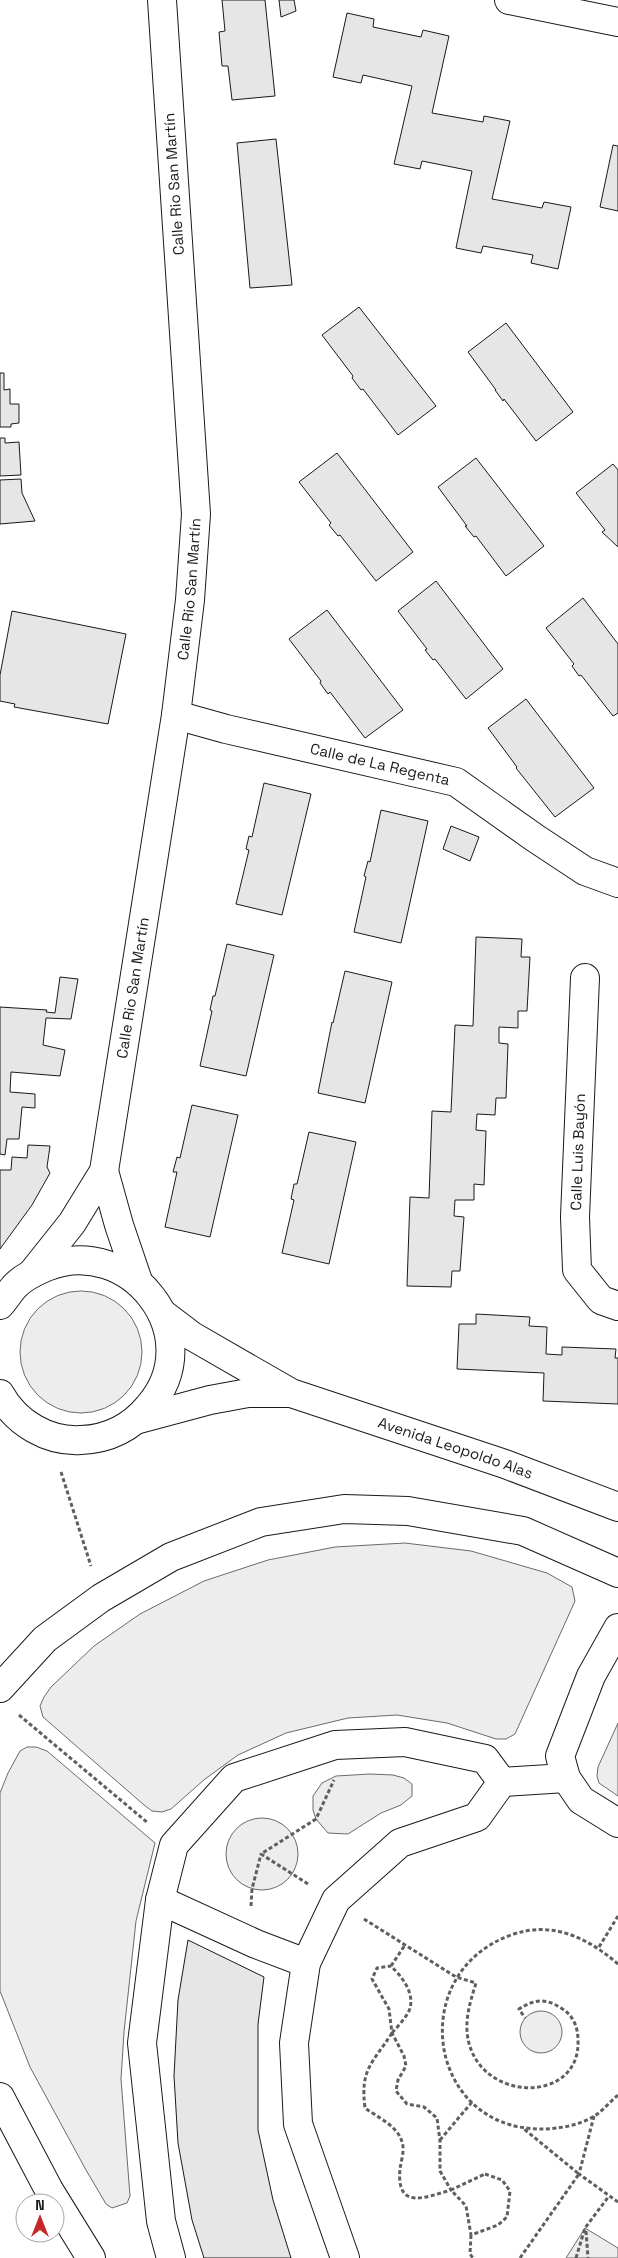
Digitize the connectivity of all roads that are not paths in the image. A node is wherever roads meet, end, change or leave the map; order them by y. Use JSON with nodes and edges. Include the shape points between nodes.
{"nodes":[{"id":1,"x":162,"y":0,"type":"edge"},
{"id":2,"x":509,"y":0,"type":"edge"},
{"id":3,"x":618,"y":22,"type":"edge"},
{"id":4,"x":176,"y":715,"type":"junction"},
{"id":5,"x":618,"y":883,"type":"edge"},
{"id":6,"x":585,"y":978,"type":"dead end"},
{"id":7,"x":104,"y":1171,"type":"junction"},
{"id":8,"x":33,"y":1272,"type":"junction"},
{"id":9,"x":138,"y":1281,"type":"junction"},
{"id":10,"x":0,"y":1305,"type":"edge"},
{"id":11,"x":618,"y":1306,"type":"edge"},
{"id":12,"x":162,"y":1314,"type":"junction"},
{"id":13,"x":291,"y":1393,"type":"junction"},
{"id":14,"x":5,"y":1408,"type":"edge"},
{"id":15,"x":139,"y":1419,"type":"junction"},
{"id":16,"x":618,"y":1507,"type":"edge"},
{"id":17,"x":618,"y":1573,"type":"edge"},
{"id":18,"x":618,"y":1628,"type":"edge"},
{"id":19,"x":0,"y":1688,"type":"edge"},
{"id":20,"x":566,"y":1778,"type":"junction"},
{"id":21,"x":502,"y":1782,"type":"junction"},
{"id":22,"x":618,"y":1823,"type":"edge"},
{"id":23,"x":160,"y":1900,"type":"junction"},
{"id":24,"x":306,"y":1963,"type":"junction"},
{"id":25,"x":0,"y":2097,"type":"edge"},
{"id":26,"x":91,"y":2258,"type":"edge"},
{"id":27,"x":171,"y":2258,"type":"edge"},
{"id":28,"x":345,"y":2258,"type":"edge"}],
"edges":[{"from":1,"to":4,"type":"street","name":"Calle Rio San Martín","via":[[196,514],[190,600]]},
{"from":2,"to":3,"type":"street"},
{"from":4,"to":5,"type":"street","name":"Calle de La Regenta","via":[[456,782],[585,871]]},
{"from":4,"to":7,"type":"street","name":"Calle Rio San Martín"},
{"from":6,"to":11,"type":"street","name":"Calle Luis Bayón","via":[[575,1217],[577,1270],[601,1300]]},
{"from":7,"to":8,"type":"street","name":"Calle Rio San Martín","via":[[72,1224]]},
{"from":7,"to":9,"type":"street","name":"Calle Rio San Martín"},
{"from":8,"to":9,"type":"street","via":[[59,1262],[87,1260],[114,1267]]},
{"from":8,"to":10,"type":"street","via":[[15,1286]]},
{"from":9,"to":12,"type":"street"},
{"from":12,"to":13,"type":"street","name":"Avenida Leopoldo Alas","via":[[192,1336]]},
{"from":12,"to":15,"type":"street","via":[[170,1342],[168,1371],[158,1397]]},
{"from":13,"to":15,"type":"street","name":"Avenida Leopoldo Alas","via":[[248,1393]]},
{"from":13,"to":16,"type":"street","name":"Avenida Leopoldo Alas","via":[[505,1464]]},
{"from":14,"to":15,"type":"street","via":[[49,1436],[72,1441],[96,1440],[119,1432]]},
{"from":17,"to":19,"type":"street","via":[[523,1531],[408,1511],[344,1509],[261,1522],[171,1557],[101,1598],[45,1639]]},
{"from":18,"to":20,"type":"street","via":[[590,1676],[560,1756]]},
{"from":20,"to":21,"type":"street"},
{"from":20,"to":22,"type":"street","via":[[581,1800]]},
{"from":21,"to":23,"type":"street","via":[[485,1759],[405,1742],[335,1745],[234,1778],[174,1845]]},
{"from":21,"to":24,"type":"street","via":[[477,1817],[400,1843],[336,1900]]},
{"from":23,"to":24,"type":"street"},
{"from":23,"to":27,"type":"street","via":[[142,2043],[161,2221]]},
{"from":24,"to":28,"type":"street","via":[[294,2043],[298,2124]]},
{"from":25,"to":26,"type":"street","via":[[49,2190]]}]}
